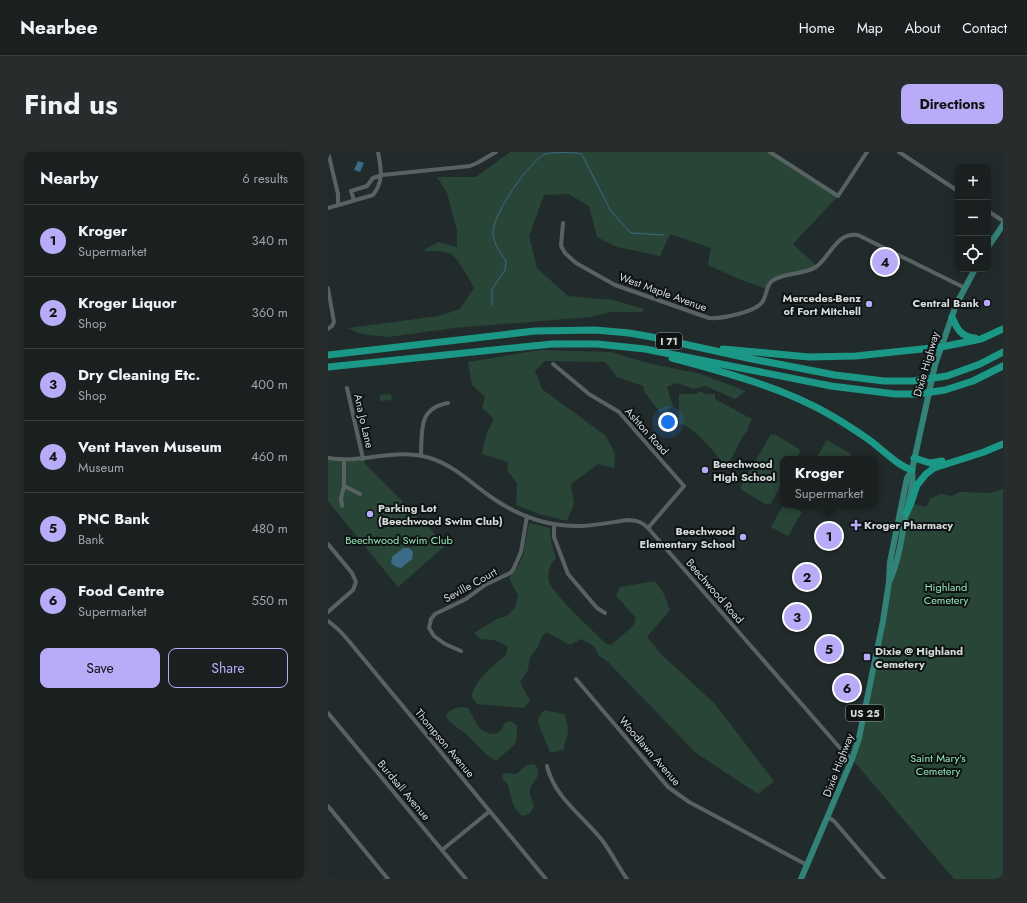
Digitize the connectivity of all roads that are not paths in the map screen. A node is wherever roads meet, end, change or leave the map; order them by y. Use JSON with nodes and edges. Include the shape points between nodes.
{"nodes":[{"id":1,"x":328,"y":152,"type":"edge"},
{"id":2,"x":378,"y":152,"type":"edge"},
{"id":3,"x":496,"y":152,"type":"edge"},
{"id":4,"x":770,"y":152,"type":"edge"},
{"id":5,"x":867,"y":152,"type":"edge"},
{"id":6,"x":899,"y":152,"type":"edge"},
{"id":7,"x":382,"y":175,"type":"junction"},
{"id":8,"x":955,"y":189,"type":"edge"},
{"id":9,"x":354,"y":200,"type":"junction"},
{"id":10,"x":338,"y":205,"type":"junction"},
{"id":11,"x":328,"y":208,"type":"edge"},
{"id":12,"x":991,"y":213,"type":"edge"},
{"id":13,"x":1003,"y":221,"type":"edge"},
{"id":14,"x":563,"y":223,"type":"dead end"},
{"id":15,"x":1003,"y":225,"type":"edge"},
{"id":16,"x":991,"y":242,"type":"edge"},
{"id":17,"x":973,"y":272,"type":"edge"},
{"id":18,"x":328,"y":288,"type":"edge"},
{"id":19,"x":965,"y":288,"type":"junction"},
{"id":20,"x":952,"y":317,"type":"junction"},
{"id":21,"x":328,"y":329,"type":"edge"},
{"id":22,"x":1003,"y":329,"type":"edge"},
{"id":23,"x":981,"y":339,"type":"junction"},
{"id":24,"x":618,"y":345,"type":"junction"},
{"id":25,"x":693,"y":345,"type":"junction"},
{"id":26,"x":941,"y":347,"type":"junction"},
{"id":27,"x":1003,"y":352,"type":"edge"},
{"id":28,"x":328,"y":355,"type":"edge"},
{"id":29,"x":553,"y":364,"type":"dead end"},
{"id":30,"x":1003,"y":366,"type":"edge"},
{"id":31,"x":328,"y":367,"type":"edge"},
{"id":32,"x":347,"y":388,"type":"dead end"},
{"id":33,"x":448,"y":403,"type":"dead end"},
{"id":34,"x":1003,"y":444,"type":"edge"},
{"id":35,"x":421,"y":456,"type":"junction"},
{"id":36,"x":328,"y":458,"type":"edge"},
{"id":37,"x":363,"y":458,"type":"junction"},
{"id":38,"x":914,"y":458,"type":"junction"},
{"id":39,"x":962,"y":458,"type":"junction"},
{"id":40,"x":344,"y":459,"type":"junction"},
{"id":41,"x":912,"y":470,"type":"junction"},
{"id":42,"x":344,"y":486,"type":"junction"},
{"id":43,"x":360,"y":494,"type":"dead end"},
{"id":44,"x":342,"y":506,"type":"dead end"},
{"id":45,"x":906,"y":514,"type":"junction"},
{"id":46,"x":527,"y":516,"type":"junction"},
{"id":47,"x":554,"y":524,"type":"junction"},
{"id":48,"x":648,"y":528,"type":"junction"},
{"id":49,"x":328,"y":544,"type":"edge"},
{"id":50,"x":889,"y":582,"type":"junction"},
{"id":51,"x":328,"y":612,"type":"edge"},
{"id":52,"x":605,"y":613,"type":"dead end"},
{"id":53,"x":328,"y":621,"type":"edge"},
{"id":54,"x":461,"y":651,"type":"dead end"},
{"id":55,"x":576,"y":679,"type":"dead end"},
{"id":56,"x":328,"y":713,"type":"edge"},
{"id":57,"x":852,"y":759,"type":"junction"},
{"id":58,"x":547,"y":766,"type":"dead end"},
{"id":59,"x":328,"y":806,"type":"edge"},
{"id":60,"x":490,"y":811,"type":"junction"},
{"id":61,"x":828,"y":816,"type":"junction"},
{"id":62,"x":442,"y":850,"type":"junction"},
{"id":63,"x":807,"y":865,"type":"junction"},
{"id":64,"x":388,"y":879,"type":"edge"},
{"id":65,"x":466,"y":879,"type":"edge"},
{"id":66,"x":546,"y":879,"type":"edge"},
{"id":67,"x":627,"y":879,"type":"edge"},
{"id":68,"x":801,"y":879,"type":"edge"},
{"id":69,"x":884,"y":879,"type":"edge"}],
"edges":[{"from":1,"to":10,"type":"street","via":[[338,194]]},
{"from":2,"to":7,"type":"street"},
{"from":3,"to":7,"type":"street","via":[[470,166]]},
{"from":4,"to":5,"type":"street","via":[[838,196]]},
{"from":6,"to":8,"type":"street"},
{"from":7,"to":9,"type":"street","via":[[373,195]]},
{"from":7,"to":9,"type":"street","via":[[373,178],[367,186],[352,191]]},
{"from":9,"to":10,"type":"street"},
{"from":10,"to":11,"type":"street"},
{"from":12,"to":13,"type":"street"},
{"from":14,"to":19,"type":"street","name":"West Maple Avenue","via":[[561,246],[576,263],[615,285],[709,318],[725,317],[757,307],[763,302],[772,282],[817,266],[840,240],[850,235],[858,235]]},
{"from":15,"to":16,"type":"main road"},
{"from":17,"to":19,"type":"main road","name":"Dixie Highway","number":"US 25"},
{"from":18,"to":21,"type":"street","via":[[334,322]]},
{"from":19,"to":20,"type":"main road","name":"Dixie Highway","number":"US 25"},
{"from":20,"to":23,"type":"highway","via":[[962,334],[968,338]]},
{"from":20,"to":26,"type":"main road","name":"Dixie Highway","number":"US 25"},
{"from":22,"to":23,"type":"highway"},
{"from":23,"to":26,"type":"highway"},
{"from":24,"to":30,"type":"highway","number":"I 71","via":[[831,386],[895,394],[945,390],[973,381]]},
{"from":24,"to":31,"type":"highway","number":"I 71","via":[[552,344]]},
{"from":24,"to":41,"type":"highway","via":[[746,380],[799,399],[834,417],[872,442],[904,468]]},
{"from":25,"to":26,"type":"highway","via":[[809,357],[856,356]]},
{"from":25,"to":27,"type":"highway","number":"I 71","via":[[835,375],[884,381],[913,381],[947,376]]},
{"from":25,"to":28,"type":"highway","number":"I 71","via":[[629,333],[566,329]]},
{"from":26,"to":38,"type":"main road","name":"Dixie Highway","number":"US 25"},
{"from":29,"to":48,"type":"street","name":"Ashton Road","via":[[589,394],[619,412],[684,486]]},
{"from":32,"to":37,"type":"street","name":"Ana Jo Lane"},
{"from":33,"to":35,"type":"street","via":[[436,406],[429,411],[424,420]]},
{"from":34,"to":39,"type":"highway"},
{"from":35,"to":37,"type":"street","name":"Beechwood Road","via":[[393,454]]},
{"from":35,"to":46,"type":"street","name":"Beechwood Road","via":[[452,468],[490,497]]},
{"from":36,"to":40,"type":"street","name":"Beechwood Road"},
{"from":37,"to":40,"type":"street","name":"Beechwood Road"},
{"from":38,"to":39,"type":"highway","via":[[934,463]]},
{"from":38,"to":41,"type":"main road","name":"Dixie Highway","number":"US 25"},
{"from":39,"to":45,"type":"highway","via":[[934,468],[926,474],[917,485]]},
{"from":40,"to":42,"type":"street"},
{"from":41,"to":45,"type":"main road","name":"Dixie Highway","number":"US 25","via":[[913,479]]},
{"from":41,"to":50,"type":"main road","name":"Dixie Highway","number":"US 25","via":[[907,478],[890,562]]},
{"from":42,"to":43,"type":"street"},
{"from":42,"to":44,"type":"street"},
{"from":45,"to":50,"type":"main road","name":"Dixie Highway","number":"US 25","via":[[894,571]]},
{"from":46,"to":47,"type":"street","name":"Beechwood Road"},
{"from":46,"to":54,"type":"street","name":"Seville Court","via":[[521,552],[513,570],[466,599],[434,614],[430,619],[429,628],[434,636]]},
{"from":47,"to":48,"type":"street","name":"Beechwood Road","via":[[582,526],[635,520]]},
{"from":47,"to":52,"type":"street","via":[[554,536],[568,574]]},
{"from":48,"to":57,"type":"street","name":"Beechwood Road"},
{"from":49,"to":51,"type":"street","via":[[355,578],[353,590]]},
{"from":50,"to":57,"type":"main road","name":"Dixie Highway","number":"US 25","via":[[862,725]]},
{"from":53,"to":60,"type":"street","name":"Thompson Avenue","via":[[348,640]]},
{"from":55,"to":63,"type":"street","name":"Woodlawn Avenue","via":[[674,793]]},
{"from":56,"to":62,"type":"street","name":"Burdsall Avenue"},
{"from":57,"to":61,"type":"main road","name":"Dixie Highway","number":"US 25"},
{"from":58,"to":67,"type":"street","via":[[549,776],[558,792],[598,836]]},
{"from":59,"to":64,"type":"street"},
{"from":60,"to":62,"type":"street"},
{"from":60,"to":66,"type":"street","name":"Thompson Avenue"},
{"from":61,"to":63,"type":"main road","name":"Dixie Highway","number":"US 25"},
{"from":61,"to":69,"type":"street"},
{"from":62,"to":65,"type":"street","name":"Burdsall Avenue"},
{"from":63,"to":68,"type":"main road","name":"Dixie Highway","number":"US 25"}]}
